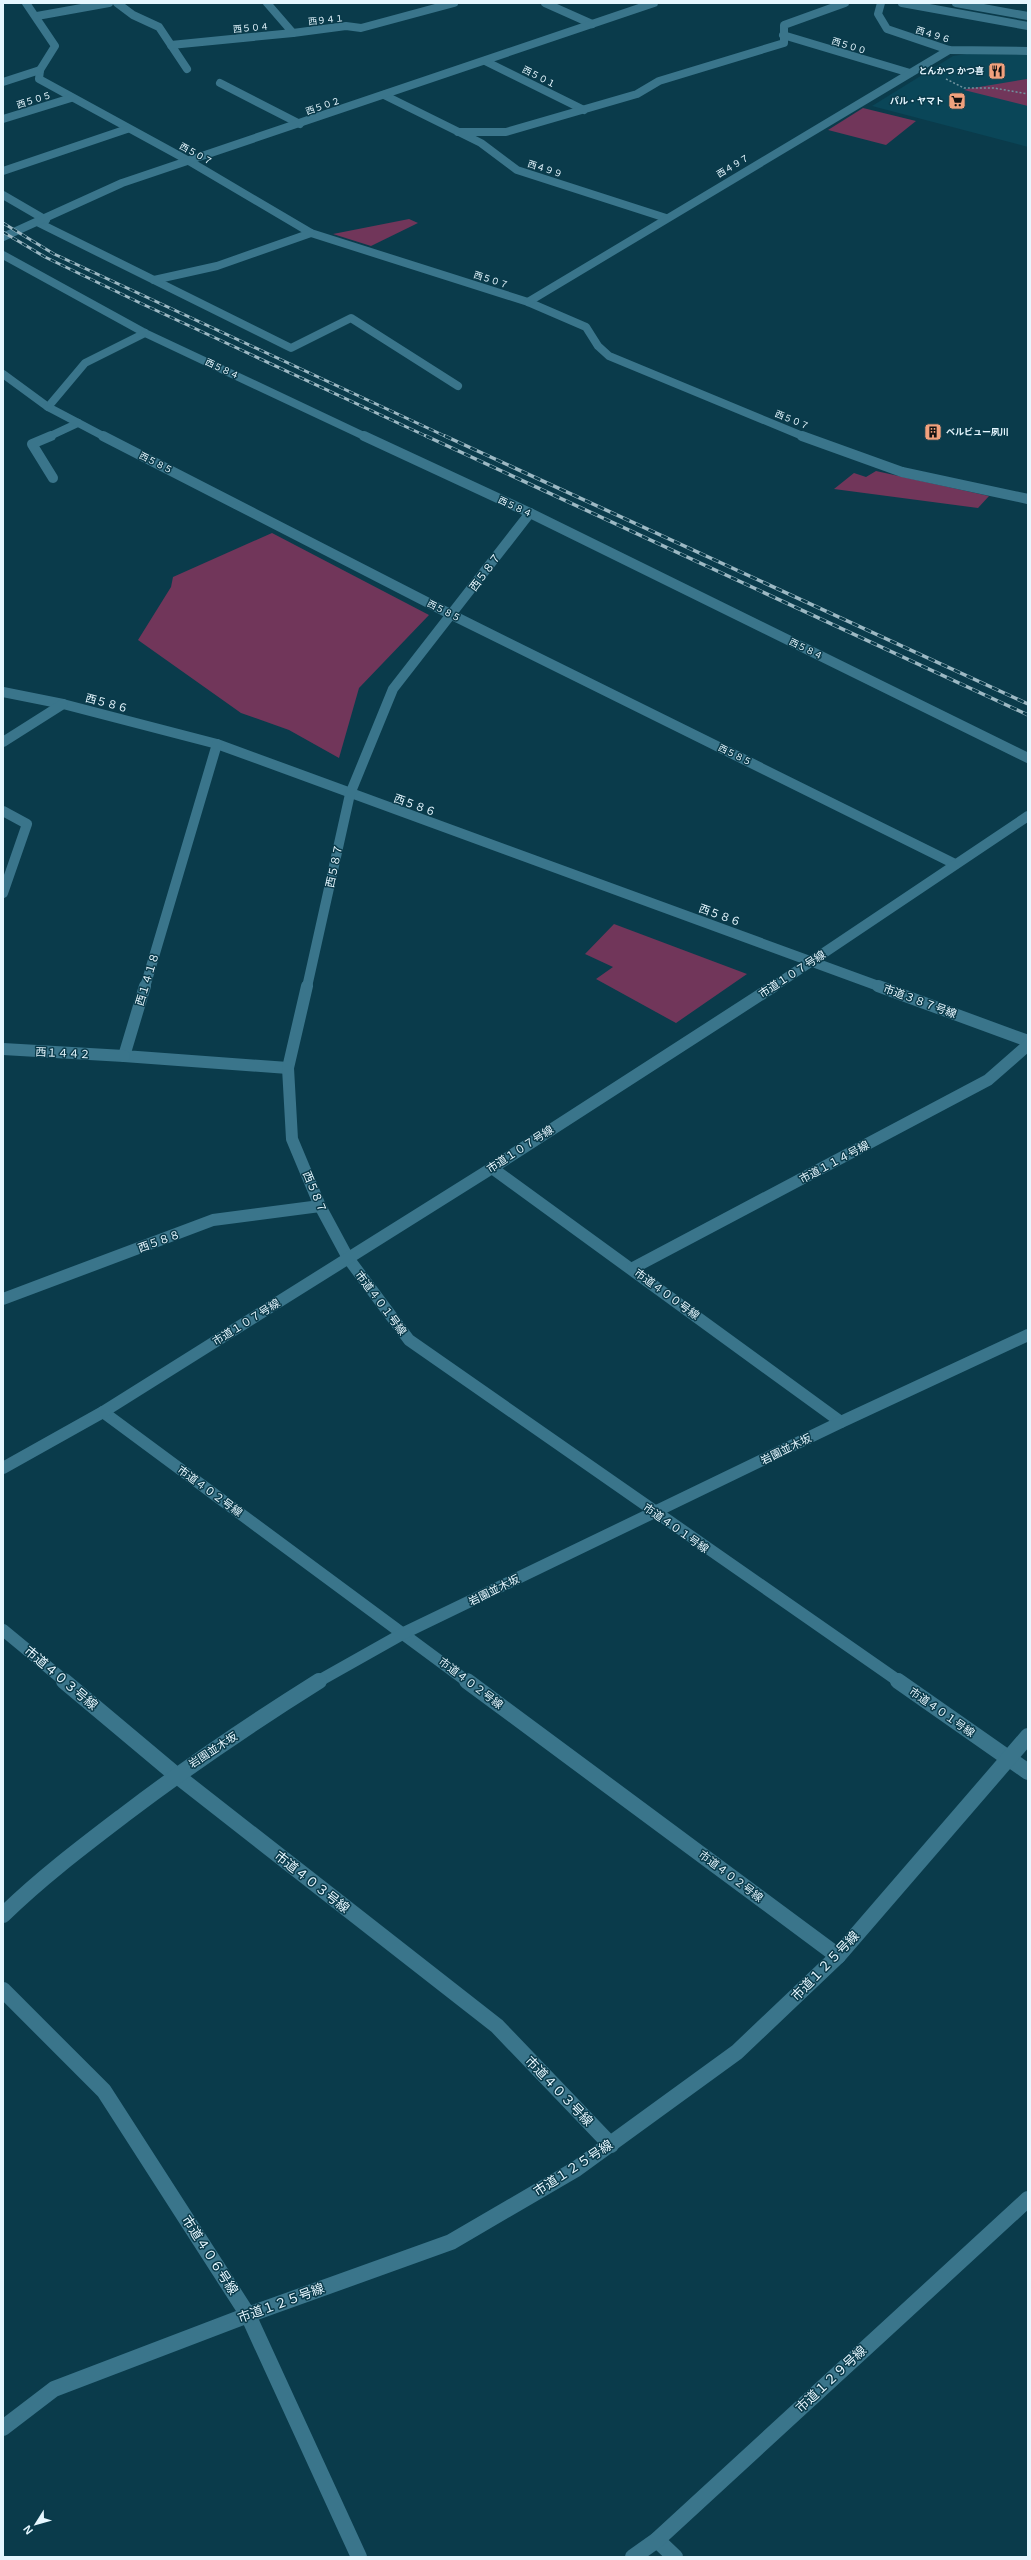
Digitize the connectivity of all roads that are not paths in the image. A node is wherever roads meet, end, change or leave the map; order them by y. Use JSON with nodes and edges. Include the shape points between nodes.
{"nodes":[{"id":1,"x":26,"y":3,"type":"edge"},
{"id":2,"x":109,"y":3,"type":"edge"},
{"id":3,"x":117,"y":3,"type":"edge"},
{"id":4,"x":267,"y":3,"type":"edge"},
{"id":5,"x":454,"y":3,"type":"edge"},
{"id":6,"x":545,"y":3,"type":"edge"},
{"id":7,"x":651,"y":3,"type":"edge"},
{"id":8,"x":845,"y":3,"type":"edge"},
{"id":9,"x":881,"y":3,"type":"edge"},
{"id":10,"x":902,"y":3,"type":"edge"},
{"id":11,"x":956,"y":3,"type":"edge"},
{"id":12,"x":37,"y":16,"type":"junction"},
{"id":13,"x":1028,"y":16,"type":"edge"},
{"id":14,"x":592,"y":24,"type":"junction"},
{"id":15,"x":1028,"y":26,"type":"edge"},
{"id":16,"x":293,"y":33,"type":"junction"},
{"id":17,"x":783,"y":36,"type":"junction"},
{"id":18,"x":171,"y":45,"type":"junction"},
{"id":19,"x":949,"y":50,"type":"junction"},
{"id":20,"x":1028,"y":51,"type":"edge"},
{"id":21,"x":485,"y":61,"type":"junction"},
{"id":22,"x":187,"y":69,"type":"dead end"},
{"id":23,"x":40,"y":70,"type":"junction"},
{"id":24,"x":910,"y":74,"type":"junction"},
{"id":25,"x":3,"y":82,"type":"edge"},
{"id":26,"x":220,"y":83,"type":"dead end"},
{"id":27,"x":384,"y":95,"type":"junction"},
{"id":28,"x":71,"y":98,"type":"junction"},
{"id":29,"x":584,"y":110,"type":"junction"},
{"id":30,"x":3,"y":119,"type":"edge"},
{"id":31,"x":300,"y":124,"type":"junction"},
{"id":32,"x":127,"y":129,"type":"junction"},
{"id":33,"x":458,"y":132,"type":"junction"},
{"id":34,"x":189,"y":161,"type":"junction"},
{"id":35,"x":3,"y":171,"type":"edge"},
{"id":36,"x":3,"y":195,"type":"edge"},
{"id":37,"x":666,"y":218,"type":"junction"},
{"id":38,"x":42,"y":221,"type":"junction"},
{"id":39,"x":311,"y":233,"type":"junction"},
{"id":40,"x":3,"y":238,"type":"edge"},
{"id":41,"x":3,"y":255,"type":"edge"},
{"id":42,"x":154,"y":280,"type":"junction"},
{"id":43,"x":528,"y":302,"type":"junction"},
{"id":44,"x":145,"y":333,"type":"junction"},
{"id":45,"x":3,"y":374,"type":"edge"},
{"id":46,"x":458,"y":386,"type":"dead end"},
{"id":47,"x":48,"y":407,"type":"junction"},
{"id":48,"x":78,"y":422,"type":"junction"},
{"id":49,"x":53,"y":478,"type":"dead end"},
{"id":50,"x":1028,"y":499,"type":"edge"},
{"id":51,"x":530,"y":513,"type":"junction"},
{"id":52,"x":452,"y":615,"type":"junction"},
{"id":53,"x":3,"y":692,"type":"edge"},
{"id":54,"x":63,"y":704,"type":"junction"},
{"id":55,"x":3,"y":742,"type":"edge"},
{"id":56,"x":216,"y":744,"type":"junction"},
{"id":57,"x":1028,"y":758,"type":"edge"},
{"id":58,"x":350,"y":794,"type":"junction"},
{"id":59,"x":3,"y":811,"type":"edge"},
{"id":60,"x":1028,"y":816,"type":"edge"},
{"id":61,"x":955,"y":864,"type":"junction"},
{"id":62,"x":3,"y":893,"type":"edge"},
{"id":63,"x":813,"y":961,"type":"junction"},
{"id":64,"x":1028,"y":1041,"type":"edge"},
{"id":65,"x":1028,"y":1045,"type":"edge"},
{"id":66,"x":3,"y":1049,"type":"edge"},
{"id":67,"x":124,"y":1056,"type":"junction"},
{"id":68,"x":288,"y":1068,"type":"junction"},
{"id":69,"x":492,"y":1168,"type":"junction"},
{"id":70,"x":320,"y":1206,"type":"junction"},
{"id":71,"x":348,"y":1258,"type":"junction"},
{"id":72,"x":633,"y":1268,"type":"junction"},
{"id":73,"x":3,"y":1299,"type":"edge"},
{"id":74,"x":1028,"y":1335,"type":"edge"},
{"id":75,"x":103,"y":1412,"type":"junction"},
{"id":76,"x":842,"y":1422,"type":"junction"},
{"id":77,"x":3,"y":1468,"type":"edge"},
{"id":78,"x":654,"y":1513,"type":"junction"},
{"id":79,"x":3,"y":1630,"type":"edge"},
{"id":80,"x":404,"y":1633,"type":"junction"},
{"id":81,"x":1028,"y":1736,"type":"edge"},
{"id":82,"x":1009,"y":1759,"type":"junction"},
{"id":83,"x":1028,"y":1772,"type":"edge"},
{"id":84,"x":176,"y":1775,"type":"junction"},
{"id":85,"x":3,"y":1915,"type":"edge"},
{"id":86,"x":838,"y":1956,"type":"junction"},
{"id":87,"x":3,"y":1990,"type":"edge"},
{"id":88,"x":611,"y":2145,"type":"junction"},
{"id":89,"x":1028,"y":2199,"type":"edge"},
{"id":90,"x":248,"y":2315,"type":"junction"},
{"id":91,"x":3,"y":2428,"type":"edge"},
{"id":92,"x":657,"y":2540,"type":"junction"},
{"id":93,"x":359,"y":2557,"type":"edge"},
{"id":94,"x":633,"y":2557,"type":"edge"},
{"id":95,"x":675,"y":2557,"type":"edge"}],
"edges":[{"from":1,"to":12,"type":"street"},
{"from":2,"to":12,"type":"street"},
{"from":3,"to":18,"type":"street","via":[[159,27]]},
{"from":4,"to":16,"type":"street","name":"西５０４"},
{"from":5,"to":16,"type":"street","name":"西９４１","via":[[361,28],[346,26]]},
{"from":6,"to":14,"type":"street"},
{"from":7,"to":14,"type":"street","name":"西５０２"},
{"from":8,"to":17,"type":"street","via":[[784,25]]},
{"from":9,"to":19,"type":"street","name":"西４９６","via":[[878,14],[887,29]]},
{"from":10,"to":15,"type":"street"},
{"from":11,"to":13,"type":"street"},
{"from":12,"to":23,"type":"street","via":[[55,46]]},
{"from":14,"to":21,"type":"street","name":"西５０２"},
{"from":16,"to":18,"type":"street","name":"西５０４"},
{"from":17,"to":24,"type":"street","name":"西５００"},
{"from":17,"to":29,"type":"street","via":[[784,42],[659,81],[637,94]]},
{"from":18,"to":22,"type":"street"},
{"from":19,"to":20,"type":"street","name":"西４９６"},
{"from":19,"to":24,"type":"street","name":"西４９７"},
{"from":21,"to":27,"type":"street","name":"西５０２"},
{"from":21,"to":29,"type":"street","name":"西５０１"},
{"from":23,"to":25,"type":"street"},
{"from":23,"to":28,"type":"street","name":"西５０７","via":[[39,79]]},
{"from":24,"to":37,"type":"street","name":"西４９７"},
{"from":26,"to":31,"type":"street"},
{"from":27,"to":31,"type":"street","name":"西５０２"},
{"from":27,"to":33,"type":"street","name":"西４９９"},
{"from":28,"to":30,"type":"street","name":"西５０５"},
{"from":28,"to":32,"type":"street","name":"西５０７"},
{"from":29,"to":33,"type":"street","via":[[506,132]]},
{"from":31,"to":34,"type":"street","name":"西５０２"},
{"from":32,"to":34,"type":"street","name":"西５０７"},
{"from":32,"to":35,"type":"street"},
{"from":33,"to":37,"type":"street","name":"西４９９","via":[[481,144],[517,170]]},
{"from":34,"to":38,"type":"street","name":"西５０２","via":[[122,183]]},
{"from":34,"to":39,"type":"street","name":"西５０７"},
{"from":36,"to":38,"type":"street"},
{"from":37,"to":43,"type":"street","name":"西４９７"},
{"from":38,"to":40,"type":"street","name":"西５０２"},
{"from":38,"to":42,"type":"street"},
{"from":39,"to":42,"type":"street","via":[[217,266]]},
{"from":39,"to":43,"type":"street","name":"西５０７"},
{"from":41,"to":44,"type":"street","name":"西５８４"},
{"from":42,"to":46,"type":"street","via":[[291,348],[351,318]]},
{"from":43,"to":50,"type":"street","name":"西５０７","via":[[586,327],[598,346],[609,356],[830,447],[902,472]]},
{"from":44,"to":47,"type":"street","via":[[85,363]]},
{"from":44,"to":51,"type":"street","name":"西５８４"},
{"from":45,"to":47,"type":"street","name":"西５８５"},
{"from":47,"to":48,"type":"street","name":"西５８５"},
{"from":48,"to":49,"type":"street","via":[[32,444]]},
{"from":48,"to":52,"type":"street","name":"西５８５"},
{"from":51,"to":52,"type":"street","name":"西５８７"},
{"from":51,"to":57,"type":"street","name":"西５８４"},
{"from":52,"to":58,"type":"street","name":"西５８７","via":[[393,689]]},
{"from":52,"to":61,"type":"street","name":"西５８５"},
{"from":53,"to":54,"type":"street","name":"西５８６"},
{"from":54,"to":55,"type":"street"},
{"from":54,"to":56,"type":"street","name":"西５８６"},
{"from":56,"to":58,"type":"street","name":"西５８６"},
{"from":56,"to":67,"type":"street","name":"西１４１８"},
{"from":58,"to":63,"type":"street","name":"西５８６"},
{"from":58,"to":68,"type":"street","name":"西５８７"},
{"from":59,"to":62,"type":"street","via":[[27,824]]},
{"from":60,"to":61,"type":"street","name":"市道１０７号線"},
{"from":61,"to":63,"type":"street","name":"市道１０７号線"},
{"from":63,"to":64,"type":"street","name":"市道３８７号線"},
{"from":63,"to":69,"type":"street","name":"市道１０７号線"},
{"from":65,"to":72,"type":"street","name":"市道１１４号線","via":[[988,1080]]},
{"from":66,"to":67,"type":"street","name":"西１４４２"},
{"from":67,"to":68,"type":"street"},
{"from":68,"to":70,"type":"street","name":"西５８７","via":[[292,1139]]},
{"from":69,"to":71,"type":"street","name":"市道１０７号線"},
{"from":69,"to":72,"type":"street","name":"市道４００号線"},
{"from":70,"to":71,"type":"street","name":"西５８７"},
{"from":70,"to":73,"type":"street","name":"西５８８","via":[[213,1220]]},
{"from":71,"to":75,"type":"street","name":"市道１０７号線"},
{"from":71,"to":78,"type":"street","name":"市道４０１号線","via":[[409,1340]]},
{"from":72,"to":76,"type":"street","name":"市道４００号線"},
{"from":74,"to":76,"type":"street","name":"岩園並木坂"},
{"from":75,"to":77,"type":"street","name":"市道１０７号線"},
{"from":75,"to":80,"type":"street","name":"市道４０２号線"},
{"from":76,"to":78,"type":"street","name":"岩園並木坂"},
{"from":78,"to":80,"type":"street","name":"岩園並木坂"},
{"from":78,"to":82,"type":"street","name":"市道４０１号線"},
{"from":79,"to":84,"type":"street","name":"市道４０３号線"},
{"from":80,"to":84,"type":"street","name":"岩園並木坂","via":[[337,1669]]},
{"from":80,"to":86,"type":"street","name":"市道４０２号線"},
{"from":81,"to":82,"type":"street","name":"市道１２５号線"},
{"from":82,"to":83,"type":"street","name":"市道４０１号線"},
{"from":82,"to":86,"type":"street","name":"市道１２５号線"},
{"from":84,"to":85,"type":"street","name":"岩園並木坂","via":[[90,1842]]},
{"from":84,"to":88,"type":"street","name":"市道４０３号線","via":[[497,2026]]},
{"from":86,"to":88,"type":"street","name":"市道１２５号線","via":[[737,2052]]},
{"from":87,"to":90,"type":"street","name":"市道４０６号線","via":[[104,2091]]},
{"from":88,"to":90,"type":"street","name":"市道１２５号線","via":[[576,2169],[451,2242]]},
{"from":89,"to":92,"type":"street","name":"市道１２９号線"},
{"from":90,"to":91,"type":"street","name":"市道１２５号線","via":[[54,2389]]},
{"from":90,"to":93,"type":"street","name":"市道４０６号線"},
{"from":92,"to":94,"type":"street","name":"市道１２９号線"},
{"from":92,"to":95,"type":"street"}]}
